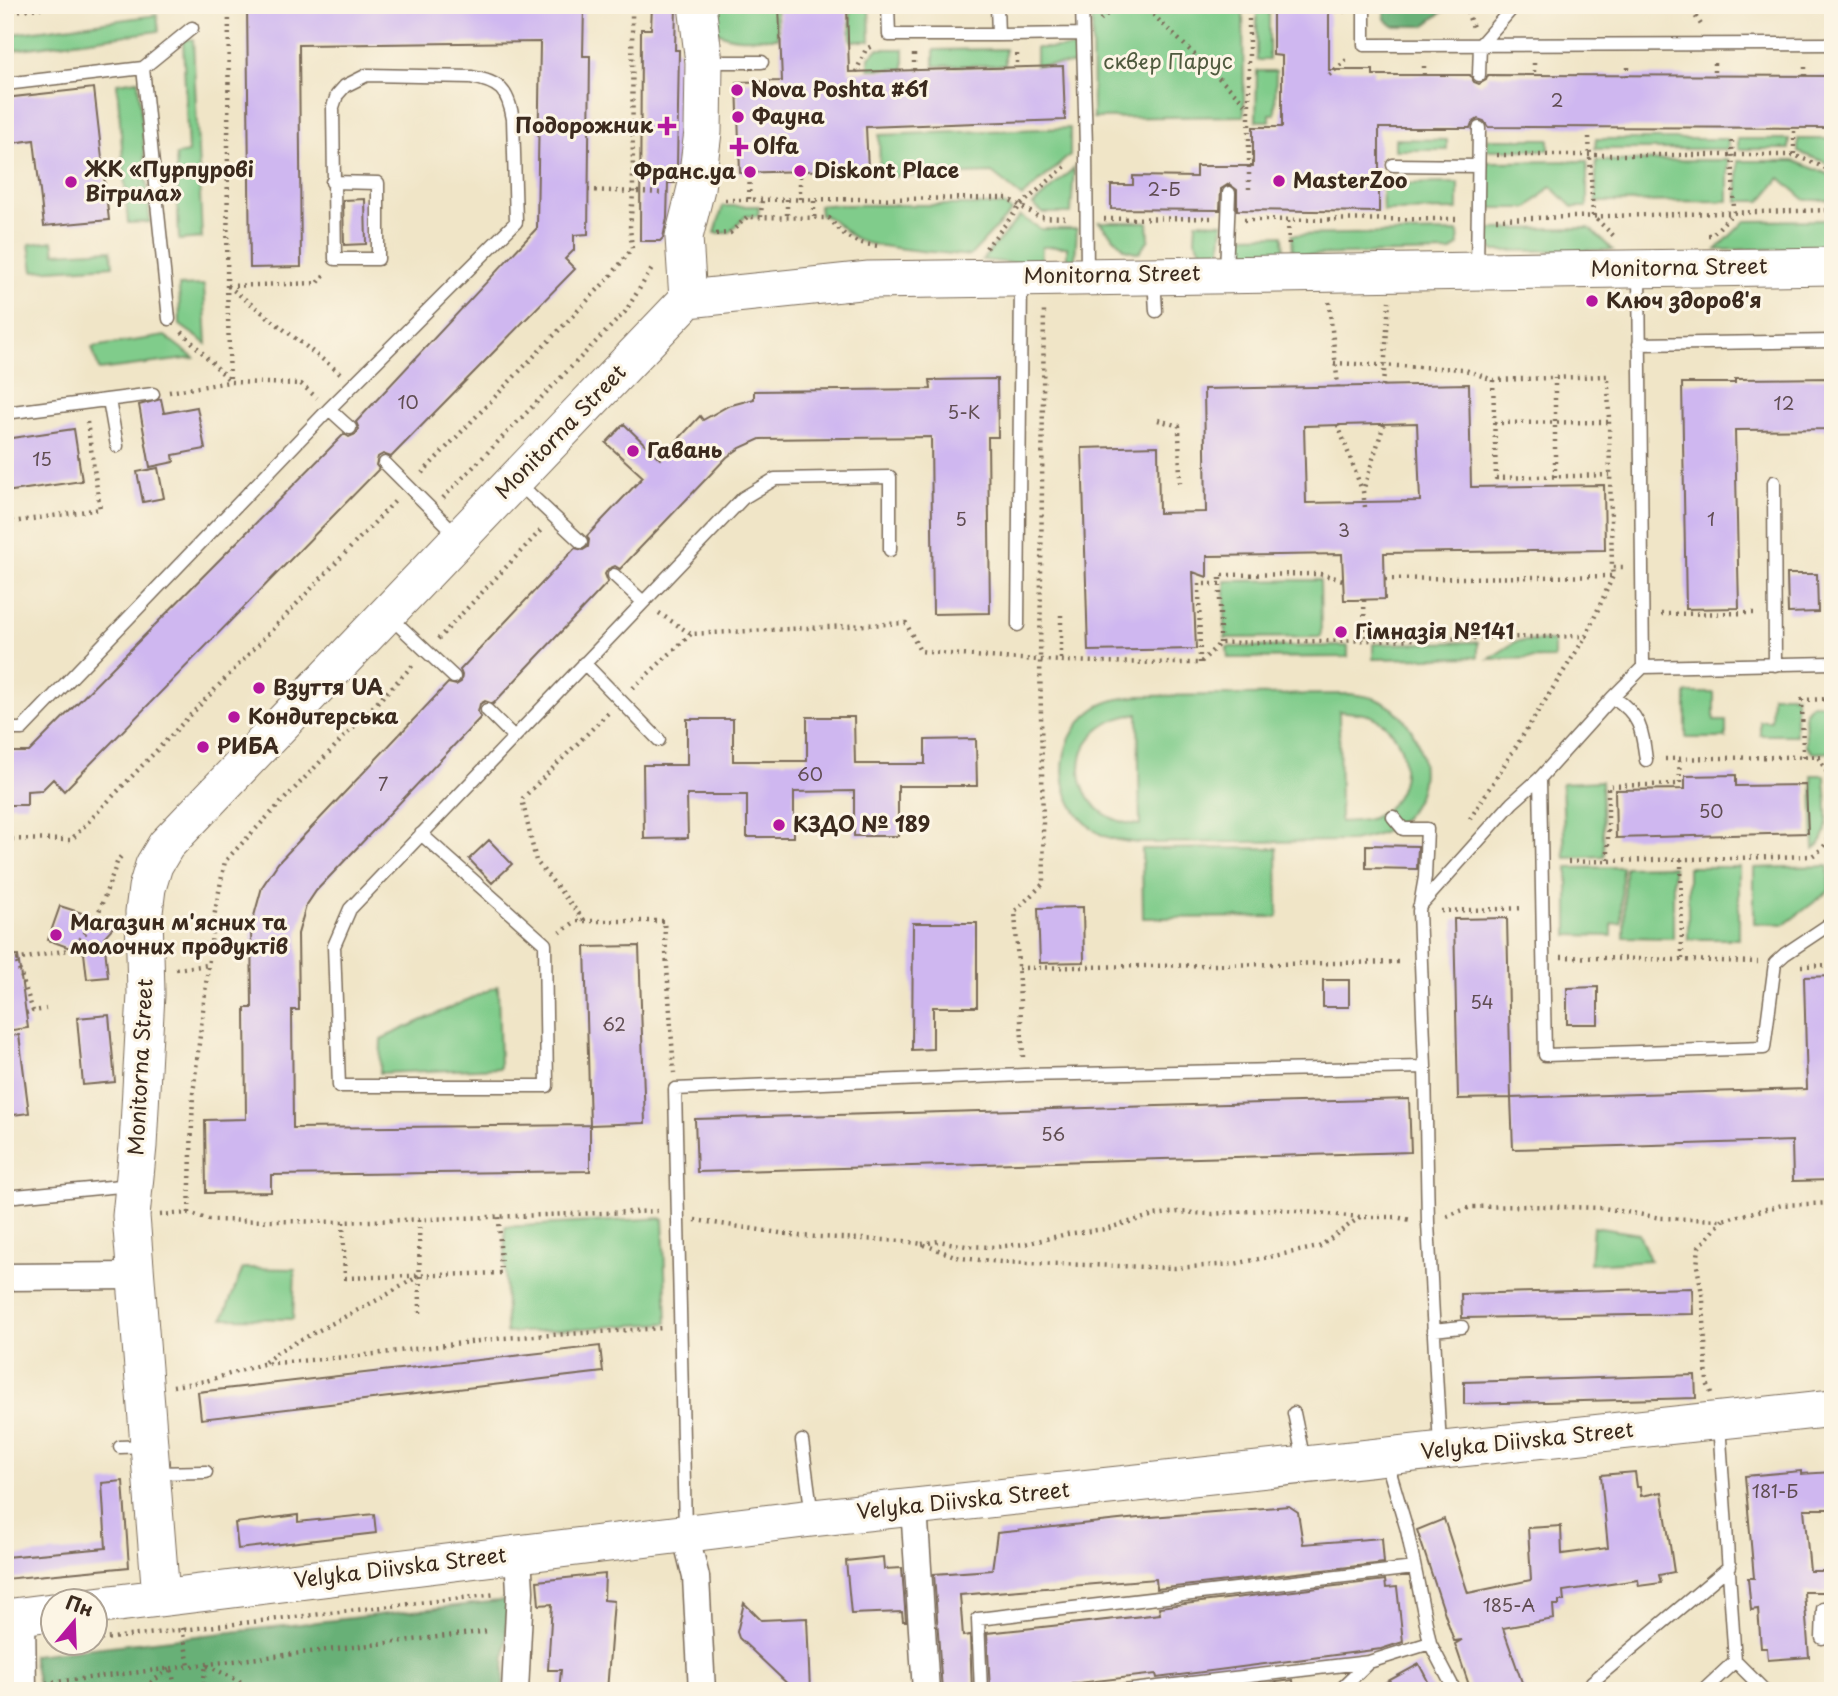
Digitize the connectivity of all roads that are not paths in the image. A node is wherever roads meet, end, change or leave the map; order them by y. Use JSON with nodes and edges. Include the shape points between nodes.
{"nodes":[{"id":1,"x":697,"y":5,"type":"edge"},
{"id":2,"x":888,"y":5,"type":"edge"},
{"id":3,"x":997,"y":5,"type":"edge"},
{"id":4,"x":1082,"y":5,"type":"edge"},
{"id":5,"x":1364,"y":5,"type":"edge"},
{"id":6,"x":1515,"y":5,"type":"edge"},
{"id":7,"x":192,"y":28,"type":"dead end"},
{"id":8,"x":1083,"y":34,"type":"junction"},
{"id":9,"x":998,"y":35,"type":"junction"},
{"id":10,"x":1833,"y":44,"type":"edge"},
{"id":11,"x":1480,"y":45,"type":"junction"},
{"id":12,"x":704,"y":62,"type":"junction"},
{"id":13,"x":762,"y":62,"type":"dead end"},
{"id":14,"x":143,"y":68,"type":"junction"},
{"id":15,"x":1479,"y":75,"type":"dead end"},
{"id":16,"x":5,"y":84,"type":"edge"},
{"id":17,"x":1479,"y":128,"type":"dead end"},
{"id":18,"x":1478,"y":161,"type":"junction"},
{"id":19,"x":1393,"y":165,"type":"dead end"},
{"id":20,"x":332,"y":182,"type":"junction"},
{"id":21,"x":1229,"y":193,"type":"dead end"},
{"id":22,"x":1833,"y":266,"type":"edge"},
{"id":23,"x":1639,"y":268,"type":"junction"},
{"id":24,"x":1477,"y":270,"type":"junction"},
{"id":25,"x":1226,"y":274,"type":"junction"},
{"id":26,"x":1087,"y":275,"type":"junction"},
{"id":27,"x":1154,"y":275,"type":"junction"},
{"id":28,"x":1033,"y":287,"type":"junction"},
{"id":29,"x":688,"y":299,"type":"junction"},
{"id":30,"x":1156,"y":311,"type":"dead end"},
{"id":31,"x":169,"y":319,"type":"road end"},
{"id":32,"x":1833,"y":341,"type":"edge"},
{"id":33,"x":1640,"y":344,"type":"junction"},
{"id":34,"x":153,"y":394,"type":"road end"},
{"id":35,"x":109,"y":400,"type":"junction"},
{"id":36,"x":329,"y":409,"type":"junction"},
{"id":37,"x":5,"y":414,"type":"edge"},
{"id":38,"x":350,"y":428,"type":"dead end"},
{"id":39,"x":117,"y":446,"type":"dead end"},
{"id":40,"x":385,"y":463,"type":"dead end"},
{"id":41,"x":515,"y":481,"type":"junction"},
{"id":42,"x":1774,"y":482,"type":"dead end"},
{"id":43,"x":460,"y":538,"type":"junction"},
{"id":44,"x":581,"y":542,"type":"dead end"},
{"id":45,"x":890,"y":550,"type":"dead end"},
{"id":46,"x":614,"y":575,"type":"dead end"},
{"id":47,"x":643,"y":602,"type":"junction"},
{"id":48,"x":387,"y":614,"type":"junction"},
{"id":49,"x":1018,"y":625,"type":"dead end"},
{"id":50,"x":584,"y":663,"type":"junction"},
{"id":51,"x":1833,"y":663,"type":"edge"},
{"id":52,"x":1775,"y":664,"type":"junction"},
{"id":53,"x":1643,"y":667,"type":"junction"},
{"id":54,"x":454,"y":677,"type":"dead end"},
{"id":55,"x":1613,"y":696,"type":"junction"},
{"id":56,"x":487,"y":710,"type":"dead end"},
{"id":57,"x":5,"y":729,"type":"edge"},
{"id":58,"x":514,"y":737,"type":"junction"},
{"id":59,"x":659,"y":740,"type":"dead end"},
{"id":60,"x":1646,"y":760,"type":"road end"},
{"id":61,"x":1540,"y":778,"type":"junction"},
{"id":62,"x":1393,"y":817,"type":"dead end"},
{"id":63,"x":421,"y":834,"type":"junction"},
{"id":64,"x":1419,"y":909,"type":"junction"},
{"id":65,"x":1833,"y":922,"type":"edge"},
{"id":66,"x":1425,"y":1067,"type":"junction"},
{"id":67,"x":5,"y":1197,"type":"edge"},
{"id":68,"x":133,"y":1201,"type":"junction"},
{"id":69,"x":135,"y":1276,"type":"junction"},
{"id":70,"x":5,"y":1277,"type":"edge"},
{"id":71,"x":1462,"y":1327,"type":"dead end"},
{"id":72,"x":1433,"y":1330,"type":"junction"},
{"id":73,"x":1833,"y":1408,"type":"edge"},
{"id":74,"x":1294,"y":1413,"type":"dead end"},
{"id":75,"x":1718,"y":1420,"type":"junction"},
{"id":76,"x":802,"y":1441,"type":"dead end"},
{"id":77,"x":1440,"y":1450,"type":"junction"},
{"id":78,"x":140,"y":1455,"type":"junction"},
{"id":79,"x":1385,"y":1456,"type":"junction"},
{"id":80,"x":1304,"y":1465,"type":"junction"},
{"id":81,"x":206,"y":1472,"type":"dead end"},
{"id":82,"x":914,"y":1507,"type":"junction"},
{"id":83,"x":812,"y":1518,"type":"junction"},
{"id":84,"x":685,"y":1533,"type":"junction"},
{"id":85,"x":518,"y":1554,"type":"junction"},
{"id":86,"x":1730,"y":1566,"type":"junction"},
{"id":87,"x":1414,"y":1568,"type":"junction"},
{"id":88,"x":161,"y":1597,"type":"junction"},
{"id":89,"x":108,"y":1604,"type":"edge"},
{"id":90,"x":1833,"y":1609,"type":"edge"},
{"id":91,"x":27,"y":1615,"type":"edge"},
{"id":92,"x":1822,"y":1638,"type":"dead end"},
{"id":93,"x":1430,"y":1643,"type":"junction"},
{"id":94,"x":1735,"y":1661,"type":"junction"},
{"id":95,"x":1369,"y":1662,"type":"junction"},
{"id":96,"x":23,"y":1688,"type":"edge"},
{"id":97,"x":515,"y":1691,"type":"edge"},
{"id":98,"x":702,"y":1691,"type":"edge"},
{"id":99,"x":926,"y":1691,"type":"edge"},
{"id":100,"x":981,"y":1691,"type":"edge"},
{"id":101,"x":1124,"y":1691,"type":"edge"},
{"id":102,"x":1339,"y":1691,"type":"edge"},
{"id":103,"x":1455,"y":1691,"type":"edge"},
{"id":104,"x":1588,"y":1691,"type":"edge"},
{"id":105,"x":1703,"y":1691,"type":"edge"},
{"id":106,"x":1765,"y":1691,"type":"edge"}],
"edges":[{"from":1,"to":12,"type":"street"},
{"from":2,"to":9,"type":"lane","via":[[888,35]]},
{"from":3,"to":9,"type":"lane"},
{"from":4,"to":8,"type":"lane"},
{"from":5,"to":11,"type":"lane","via":[[1364,45]]},
{"from":6,"to":11,"type":"lane"},
{"from":7,"to":14,"type":"lane"},
{"from":8,"to":9,"type":"lane"},
{"from":8,"to":26,"type":"lane"},
{"from":10,"to":11,"type":"lane"},
{"from":11,"to":15,"type":"lane"},
{"from":12,"to":13,"type":"lane"},
{"from":12,"to":29,"type":"street","via":[[704,132],[684,237]]},
{"from":14,"to":16,"type":"lane"},
{"from":14,"to":31,"type":"lane"},
{"from":17,"to":18,"type":"lane"},
{"from":18,"to":19,"type":"lane"},
{"from":18,"to":24,"type":"lane"},
{"from":20,"to":20,"type":"lane","via":[[378,183],[378,259],[335,259]]},
{"from":20,"to":36,"type":"lane","via":[[333,107],[337,95],[355,79],[367,75],[487,79],[502,87],[510,102],[516,222]]},
{"from":21,"to":25,"type":"lane"},
{"from":22,"to":23,"type":"street","name":"Monitorna Street"},
{"from":23,"to":24,"type":"street","name":"Monitorna Street"},
{"from":23,"to":33,"type":"lane"},
{"from":24,"to":25,"type":"street","name":"Monitorna Street"},
{"from":25,"to":27,"type":"street","name":"Monitorna Street"},
{"from":26,"to":27,"type":"street","name":"Monitorna Street"},
{"from":26,"to":28,"type":"street","name":"Monitorna Street"},
{"from":27,"to":30,"type":"lane"},
{"from":28,"to":29,"type":"street","name":"Monitorna Street","via":[[956,278],[869,280]]},
{"from":28,"to":49,"type":"lane","via":[[1018,426]]},
{"from":29,"to":41,"type":"street","name":"Monitorna Street"},
{"from":32,"to":33,"type":"lane"},
{"from":33,"to":53,"type":"lane"},
{"from":34,"to":35,"type":"lane"},
{"from":35,"to":37,"type":"lane"},
{"from":35,"to":39,"type":"lane"},
{"from":36,"to":38,"type":"lane"},
{"from":36,"to":57,"type":"lane","via":[[22,729]]},
{"from":40,"to":43,"type":"lane"},
{"from":41,"to":43,"type":"street","name":"Monitorna Street"},
{"from":41,"to":44,"type":"lane"},
{"from":42,"to":52,"type":"lane"},
{"from":43,"to":48,"type":"street","name":"Monitorna Street"},
{"from":45,"to":47,"type":"lane","via":[[890,477],[775,480],[743,498]]},
{"from":46,"to":47,"type":"lane"},
{"from":47,"to":50,"type":"lane"},
{"from":48,"to":54,"type":"lane"},
{"from":48,"to":68,"type":"street","name":"Monitorna Street","via":[[166,845],[154,865],[144,912],[146,994]]},
{"from":50,"to":58,"type":"lane"},
{"from":50,"to":59,"type":"lane"},
{"from":51,"to":52,"type":"lane"},
{"from":52,"to":53,"type":"lane"},
{"from":53,"to":55,"type":"lane"},
{"from":55,"to":60,"type":"lane","via":[[1631,709],[1642,728]]},
{"from":55,"to":61,"type":"lane"},
{"from":56,"to":58,"type":"lane"},
{"from":58,"to":63,"type":"lane"},
{"from":61,"to":64,"type":"lane","via":[[1512,803]]},
{"from":61,"to":65,"type":"lane","via":[[1545,1055],[1764,1048],[1775,963]]},
{"from":62,"to":64,"type":"lane","via":[[1403,829],[1427,829]]},
{"from":63,"to":63,"type":"lane","via":[[350,909],[334,946],[339,1086],[547,1086],[545,944]]},
{"from":64,"to":66,"type":"lane"},
{"from":66,"to":72,"type":"lane"},
{"from":66,"to":84,"type":"lane","via":[[1024,1075],[675,1089]]},
{"from":67,"to":68,"type":"lane"},
{"from":68,"to":69,"type":"street","name":"Monitorna Street"},
{"from":69,"to":70,"type":"street"},
{"from":69,"to":78,"type":"street","name":"Monitorna Street","via":[[144,1391]]},
{"from":71,"to":72,"type":"lane"},
{"from":72,"to":77,"type":"lane"},
{"from":73,"to":75,"type":"street","name":"Velyka Diivska Street"},
{"from":74,"to":80,"type":"lane"},
{"from":75,"to":77,"type":"street","name":"Velyka Diivska Street"},
{"from":75,"to":86,"type":"lane"},
{"from":76,"to":83,"type":"lane"},
{"from":77,"to":79,"type":"street","name":"Velyka Diivska Street"},
{"from":78,"to":81,"type":"lane"},
{"from":78,"to":88,"type":"street","name":"Monitorna Street"},
{"from":79,"to":80,"type":"street","name":"Velyka Diivska Street"},
{"from":79,"to":87,"type":"lane"},
{"from":80,"to":82,"type":"street","name":"Velyka Diivska Street"},
{"from":82,"to":83,"type":"street","name":"Velyka Diivska Street"},
{"from":82,"to":99,"type":"street"},
{"from":83,"to":84,"type":"street","name":"Velyka Diivska Street"},
{"from":84,"to":85,"type":"street","name":"Velyka Diivska Street"},
{"from":84,"to":98,"type":"street","via":[[696,1577]]},
{"from":85,"to":88,"type":"street","name":"Velyka Diivska Street"},
{"from":85,"to":97,"type":"street"},
{"from":86,"to":94,"type":"lane"},
{"from":86,"to":104,"type":"lane","via":[[1592,1682]]},
{"from":87,"to":93,"type":"lane"},
{"from":87,"to":100,"type":"lane","via":[[978,1619]]},
{"from":88,"to":89,"type":"street","name":"Velyka Diivska Street"},
{"from":90,"to":92,"type":"lane","via":[[1823,1609]]},
{"from":91,"to":96,"type":"street"},
{"from":93,"to":95,"type":"lane"},
{"from":93,"to":103,"type":"lane"},
{"from":94,"to":105,"type":"lane"},
{"from":94,"to":106,"type":"lane"},
{"from":95,"to":101,"type":"lane"},
{"from":95,"to":102,"type":"lane"}]}
